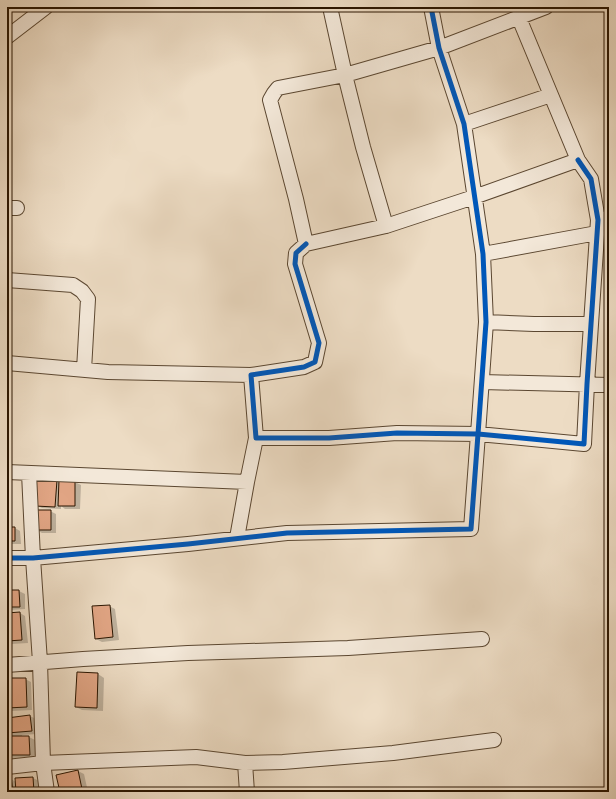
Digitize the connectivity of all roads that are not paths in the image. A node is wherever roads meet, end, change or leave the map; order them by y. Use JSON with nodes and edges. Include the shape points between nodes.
{"nodes":[{"id":1,"x":46,"y":7,"type":"edge"},
{"id":2,"x":330,"y":7,"type":"edge"},
{"id":3,"x":432,"y":7,"type":"edge"},
{"id":4,"x":546,"y":7,"type":"edge"},
{"id":5,"x":519,"y":18,"type":"junction"},
{"id":6,"x":7,"y":37,"type":"edge"},
{"id":7,"x":440,"y":48,"type":"junction"},
{"id":8,"x":345,"y":76,"type":"junction"},
{"id":9,"x":551,"y":95,"type":"junction"},
{"id":10,"x":464,"y":124,"type":"junction"},
{"id":11,"x":578,"y":160,"type":"junction"},
{"id":12,"x":474,"y":197,"type":"junction"},
{"id":13,"x":604,"y":222,"type":"edge"},
{"id":14,"x":386,"y":226,"type":"junction"},
{"id":15,"x":306,"y":244,"type":"junction"},
{"id":16,"x":483,"y":254,"type":"junction"},
{"id":17,"x":7,"y":280,"type":"edge"},
{"id":18,"x":486,"y":322,"type":"junction"},
{"id":19,"x":591,"y":324,"type":"junction"},
{"id":20,"x":7,"y":363,"type":"edge"},
{"id":21,"x":84,"y":370,"type":"junction"},
{"id":22,"x":251,"y":375,"type":"junction"},
{"id":23,"x":482,"y":382,"type":"junction"},
{"id":24,"x":587,"y":384,"type":"junction"},
{"id":25,"x":609,"y":385,"type":"edge"},
{"id":26,"x":478,"y":434,"type":"junction"},
{"id":27,"x":256,"y":438,"type":"junction"},
{"id":28,"x":7,"y":472,"type":"edge"},
{"id":29,"x":29,"y":473,"type":"junction"},
{"id":30,"x":247,"y":482,"type":"junction"},
{"id":31,"x":237,"y":538,"type":"junction"},
{"id":32,"x":7,"y":558,"type":"edge"},
{"id":33,"x":33,"y":558,"type":"junction"},
{"id":34,"x":482,"y":639,"type":"dead end"},
{"id":35,"x":40,"y":662,"type":"junction"},
{"id":36,"x":7,"y":665,"type":"edge"},
{"id":37,"x":494,"y":740,"type":"dead end"},
{"id":38,"x":43,"y":763,"type":"junction"},
{"id":39,"x":245,"y":763,"type":"junction"},
{"id":40,"x":7,"y":767,"type":"edge"},
{"id":41,"x":47,"y":792,"type":"edge"},
{"id":42,"x":247,"y":792,"type":"edge"}],
"edges":[{"from":1,"to":6,"type":"street"},
{"from":2,"to":8,"type":"street"},
{"from":3,"to":7,"type":"street"},
{"from":4,"to":5,"type":"street"},
{"from":5,"to":7,"type":"street"},
{"from":5,"to":9,"type":"street"},
{"from":7,"to":8,"type":"street"},
{"from":7,"to":10,"type":"street"},
{"from":8,"to":14,"type":"street"},
{"from":8,"to":15,"type":"street","via":[[278,88],[270,100]]},
{"from":9,"to":10,"type":"street"},
{"from":9,"to":11,"type":"street"},
{"from":10,"to":12,"type":"street"},
{"from":11,"to":12,"type":"street"},
{"from":11,"to":13,"type":"street","via":[[591,179]]},
{"from":12,"to":14,"type":"street"},
{"from":12,"to":16,"type":"street"},
{"from":13,"to":16,"type":"street"},
{"from":13,"to":19,"type":"street"},
{"from":14,"to":15,"type":"street"},
{"from":15,"to":22,"type":"street","via":[[296,253],[295,264],[319,343],[315,362]]},
{"from":16,"to":18,"type":"street"},
{"from":17,"to":21,"type":"street","via":[[73,285],[82,291],[88,299]]},
{"from":18,"to":19,"type":"street"},
{"from":18,"to":23,"type":"street"},
{"from":19,"to":24,"type":"street"},
{"from":20,"to":21,"type":"street"},
{"from":21,"to":22,"type":"street"},
{"from":22,"to":27,"type":"street"},
{"from":23,"to":24,"type":"street"},
{"from":23,"to":26,"type":"street"},
{"from":24,"to":25,"type":"street"},
{"from":24,"to":26,"type":"street","via":[[584,444]]},
{"from":26,"to":27,"type":"street","via":[[397,433],[330,438]]},
{"from":26,"to":31,"type":"street","via":[[471,529],[287,533]]},
{"from":27,"to":30,"type":"street"},
{"from":28,"to":29,"type":"street"},
{"from":29,"to":30,"type":"street"},
{"from":29,"to":33,"type":"street"},
{"from":30,"to":31,"type":"street"},
{"from":31,"to":33,"type":"street"},
{"from":32,"to":33,"type":"street"},
{"from":33,"to":35,"type":"street"},
{"from":34,"to":35,"type":"street","via":[[348,648],[188,653]]},
{"from":35,"to":36,"type":"street"},
{"from":35,"to":38,"type":"street"},
{"from":37,"to":39,"type":"street","via":[[392,752]]},
{"from":38,"to":39,"type":"street","via":[[196,757]]},
{"from":38,"to":40,"type":"street"},
{"from":38,"to":41,"type":"street"},
{"from":39,"to":42,"type":"street"}]}
